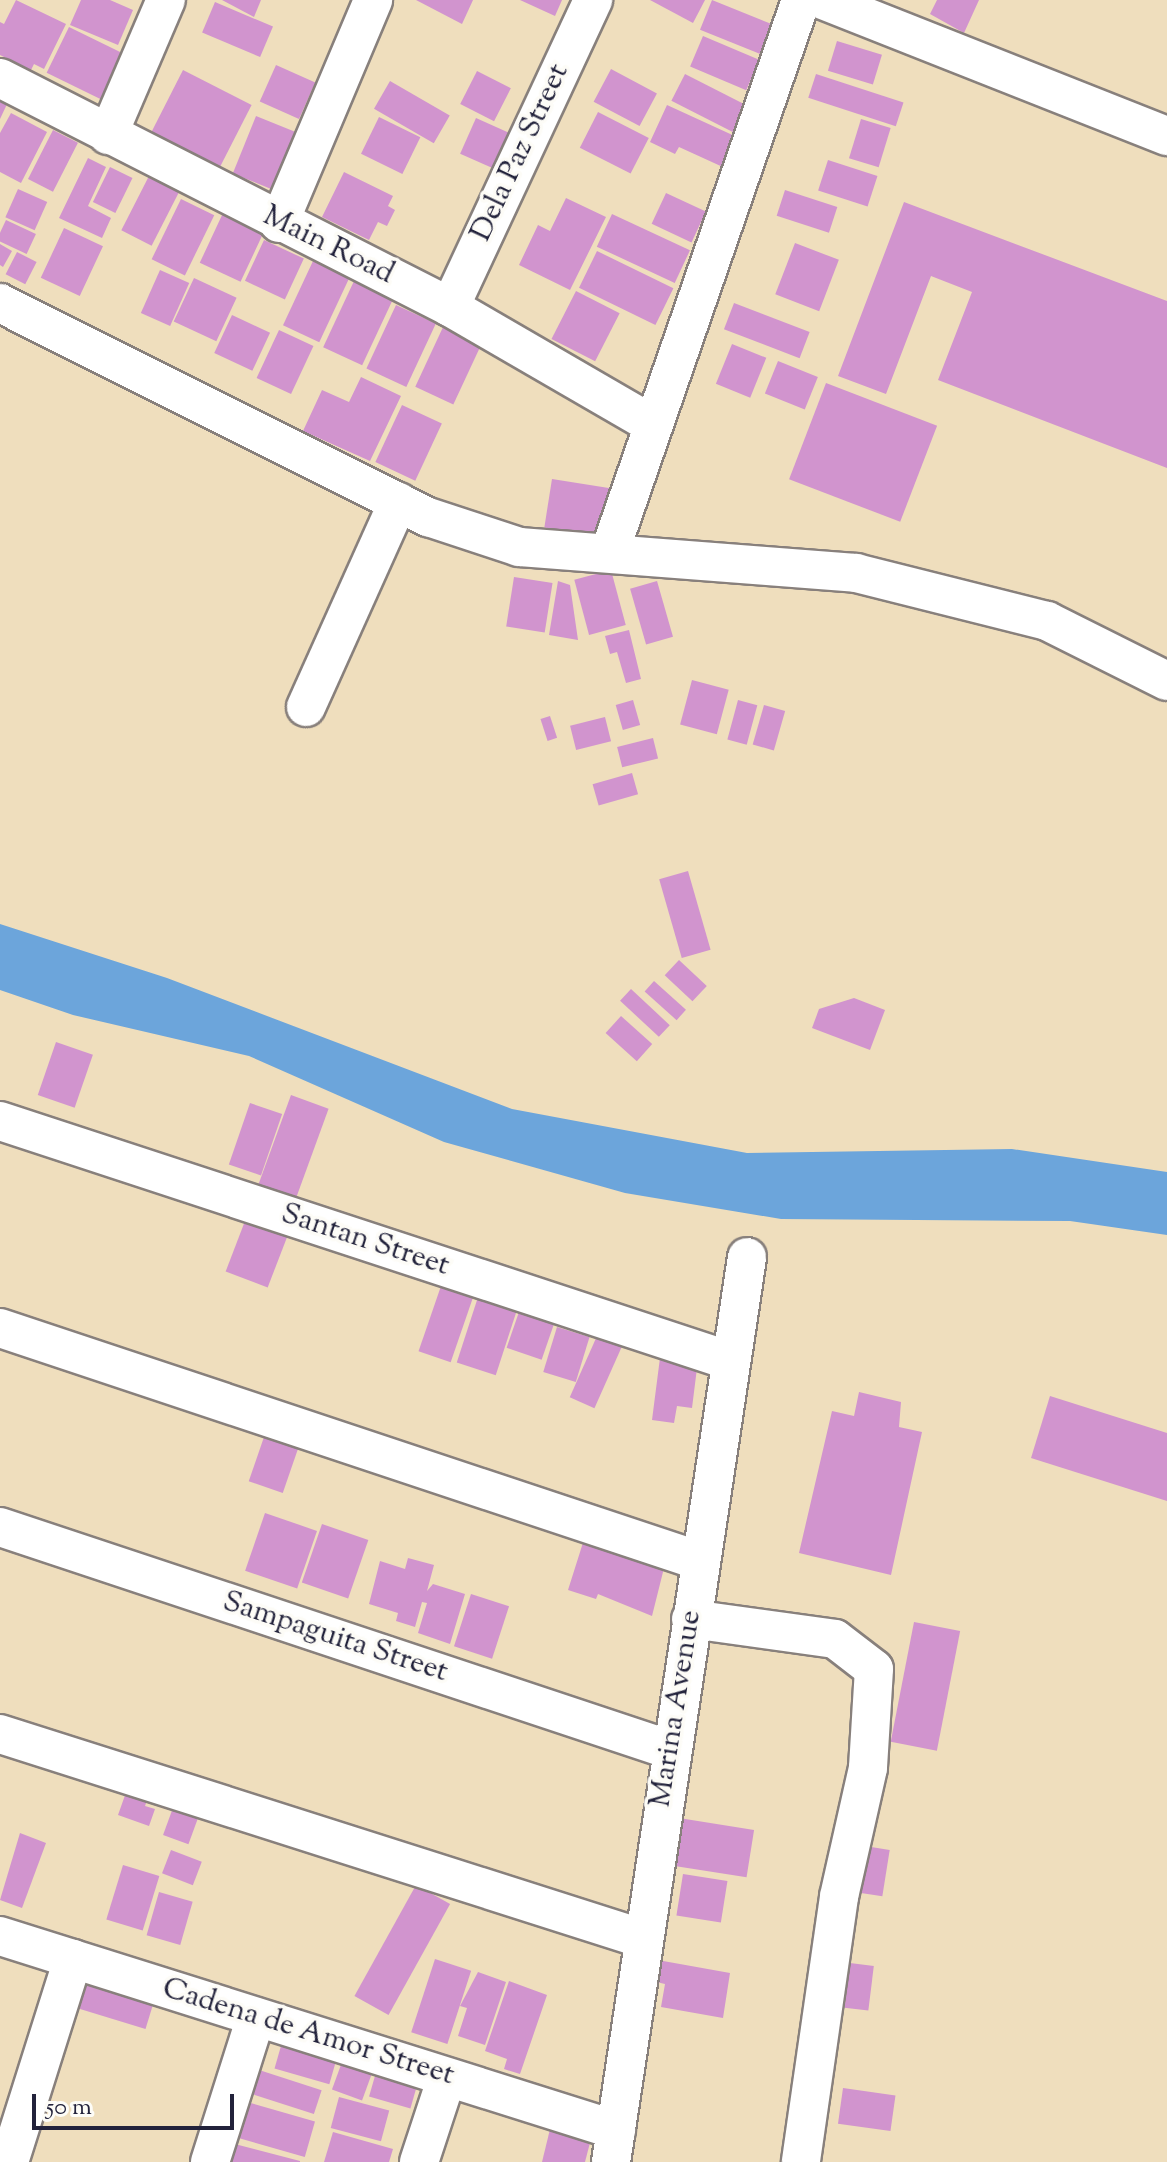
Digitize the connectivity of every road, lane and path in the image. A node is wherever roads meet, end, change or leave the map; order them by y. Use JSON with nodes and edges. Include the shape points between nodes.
{"nodes":[{"id":1,"x":166,"y":0,"type":"edge"},
{"id":2,"x":373,"y":0,"type":"edge"},
{"id":3,"x":593,"y":0,"type":"edge"},
{"id":4,"x":801,"y":0,"type":"edge"},
{"id":5,"x":823,"y":0,"type":"edge"},
{"id":6,"x":0,"y":78,"type":"edge"},
{"id":7,"x":108,"y":135,"type":"junction"},
{"id":8,"x":1167,"y":136,"type":"edge"},
{"id":9,"x":279,"y":223,"type":"junction"},
{"id":10,"x":0,"y":303,"type":"edge"},
{"id":11,"x":450,"y":307,"type":"junction"},
{"id":12,"x":650,"y":423,"type":"junction"},
{"id":13,"x":398,"y":502,"type":"junction"},
{"id":14,"x":610,"y":551,"type":"junction"},
{"id":15,"x":1167,"y":681,"type":"edge"},
{"id":16,"x":306,"y":707,"type":"dead end"},
{"id":17,"x":0,"y":1121,"type":"edge"},
{"id":18,"x":747,"y":1257,"type":"dead end"},
{"id":19,"x":0,"y":1328,"type":"edge"},
{"id":20,"x":731,"y":1361,"type":"junction"},
{"id":21,"x":0,"y":1527,"type":"edge"},
{"id":22,"x":700,"y":1561,"type":"junction"},
{"id":23,"x":691,"y":1619,"type":"junction"},
{"id":24,"x":0,"y":1734,"type":"edge"},
{"id":25,"x":671,"y":1750,"type":"junction"},
{"id":26,"x":0,"y":1936,"type":"edge"},
{"id":27,"x":644,"y":1939,"type":"junction"},
{"id":28,"x":73,"y":1959,"type":"junction"},
{"id":29,"x":256,"y":2017,"type":"junction"},
{"id":30,"x":447,"y":2077,"type":"junction"},
{"id":31,"x":614,"y":2146,"type":"edge"},
{"id":32,"x":9,"y":2162,"type":"edge"},
{"id":33,"x":210,"y":2162,"type":"edge"},
{"id":34,"x":419,"y":2162,"type":"edge"},
{"id":35,"x":801,"y":2162,"type":"edge"}],
"edges":[{"from":1,"to":7,"type":"street"},
{"from":2,"to":9,"type":"street"},
{"from":3,"to":11,"type":"street","name":"Dela Paz Street"},
{"from":4,"to":12,"type":"street"},
{"from":5,"to":8,"type":"street"},
{"from":6,"to":7,"type":"street","name":"Main Road"},
{"from":7,"to":9,"type":"street","name":"Main Road"},
{"from":9,"to":11,"type":"street","name":"Main Road"},
{"from":10,"to":13,"type":"street"},
{"from":11,"to":12,"type":"street","name":"Main Road"},
{"from":12,"to":14,"type":"street"},
{"from":13,"to":14,"type":"street","via":[[519,547]]},
{"from":13,"to":16,"type":"street"},
{"from":14,"to":15,"type":"street","via":[[856,573],[1047,621]]},
{"from":17,"to":20,"type":"street","name":"Santan Street"},
{"from":18,"to":20,"type":"street","name":"Marina Avenue"},
{"from":19,"to":22,"type":"street"},
{"from":20,"to":22,"type":"street","name":"Marina Avenue"},
{"from":21,"to":25,"type":"street","name":"Sampaguita Street"},
{"from":22,"to":23,"type":"street","name":"Marina Avenue"},
{"from":23,"to":25,"type":"street","name":"Marina Avenue"},
{"from":23,"to":35,"type":"street","via":[[835,1639],[874,1669],[868,1768],[839,1897]]},
{"from":24,"to":27,"type":"street"},
{"from":25,"to":27,"type":"street","name":"Marina Avenue"},
{"from":26,"to":28,"type":"street","name":"Cadena de Amor Street"},
{"from":27,"to":31,"type":"street","name":"Marina Avenue"},
{"from":28,"to":29,"type":"street","name":"Cadena de Amor Street"},
{"from":28,"to":32,"type":"street"},
{"from":29,"to":30,"type":"street","name":"Cadena de Amor Street"},
{"from":29,"to":33,"type":"street"},
{"from":30,"to":31,"type":"street","name":"Cadena de Amor Street"},
{"from":30,"to":34,"type":"street"}]}
